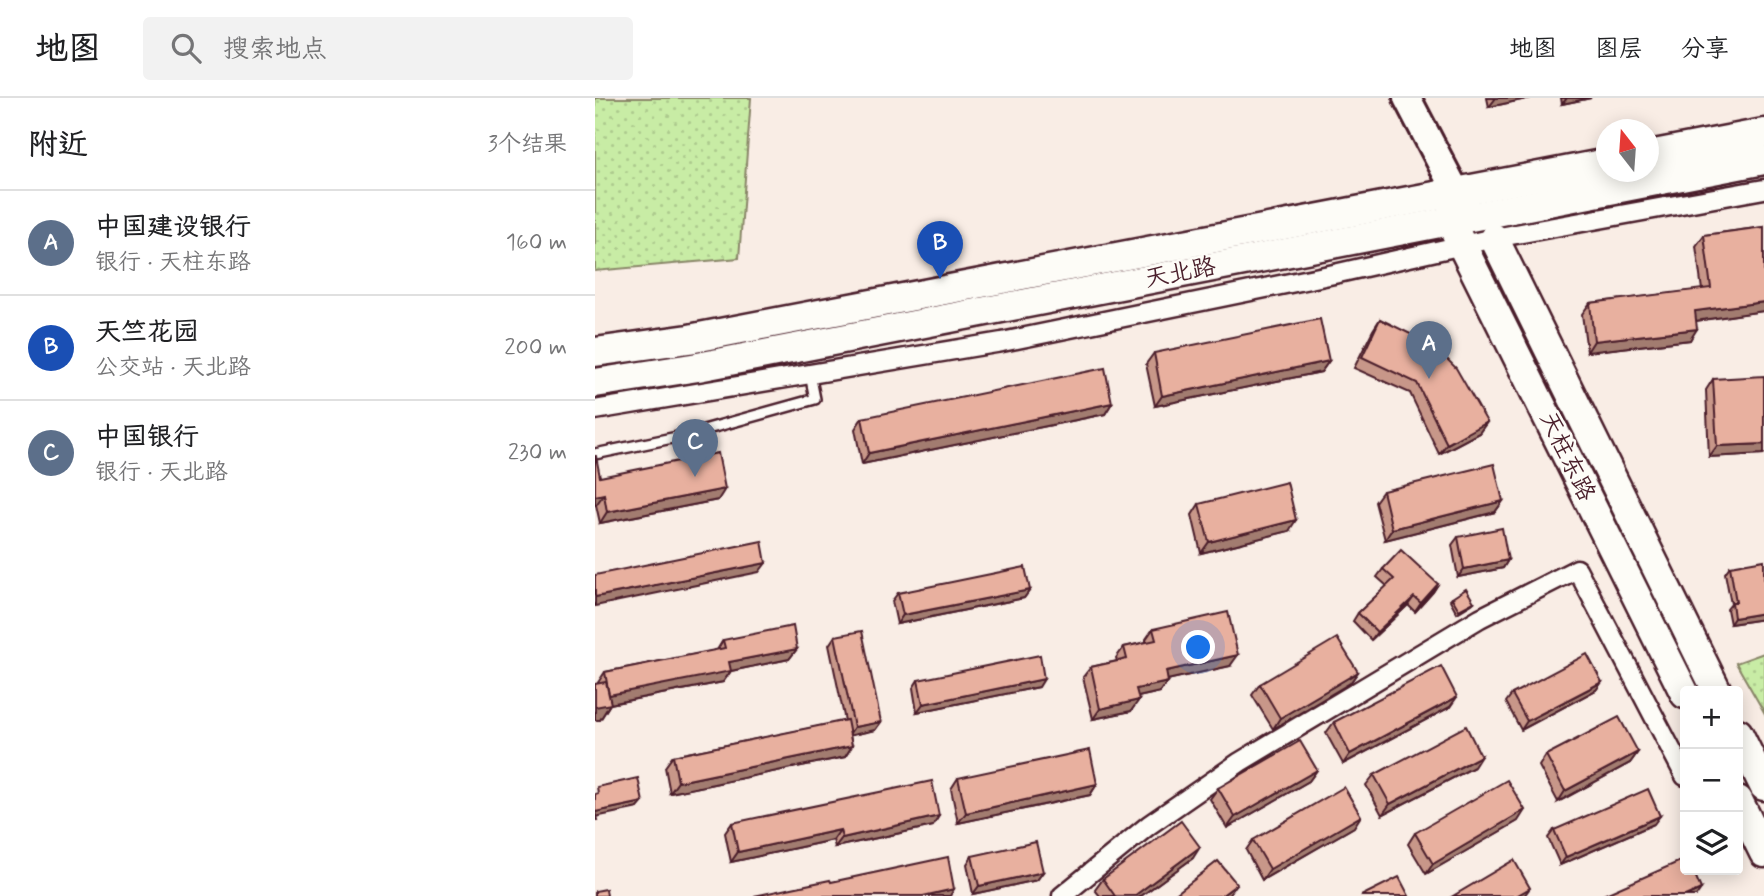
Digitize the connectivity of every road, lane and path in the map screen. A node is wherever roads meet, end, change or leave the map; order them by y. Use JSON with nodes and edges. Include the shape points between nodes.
{"nodes":[{"id":1,"x":1407,"y":98,"type":"edge"},
{"id":2,"x":1764,"y":133,"type":"edge"},
{"id":3,"x":1659,"y":153,"type":"edge"},
{"id":4,"x":1764,"y":160,"type":"edge"},
{"id":5,"x":1596,"y":166,"type":"edge"},
{"id":6,"x":1764,"y":189,"type":"edge"},
{"id":7,"x":1458,"y":209,"type":"junction"},
{"id":8,"x":1494,"y":238,"type":"junction"},
{"id":9,"x":1463,"y":245,"type":"junction"},
{"id":10,"x":595,"y":352,"type":"edge"},
{"id":11,"x":810,"y":374,"type":"junction"},
{"id":12,"x":595,"y":383,"type":"edge"},
{"id":13,"x":595,"y":410,"type":"edge"},
{"id":14,"x":595,"y":454,"type":"edge"},
{"id":15,"x":1681,"y":686,"type":"edge"},
{"id":16,"x":1715,"y":686,"type":"edge"},
{"id":17,"x":1743,"y":743,"type":"edge"},
{"id":18,"x":1680,"y":766,"type":"edge"},
{"id":19,"x":1764,"y":786,"type":"edge"},
{"id":20,"x":1743,"y":810,"type":"edge"},
{"id":21,"x":1764,"y":853,"type":"edge"},
{"id":22,"x":1062,"y":896,"type":"edge"}],
"edges":[{"from":1,"to":7,"type":"street","name":"天柱东路"},
{"from":2,"to":3,"type":"main road"},
{"from":4,"to":7,"type":"main road","name":"天北路"},
{"from":5,"to":7,"type":"main road","name":"天北路"},
{"from":6,"to":8,"type":"street"},
{"from":7,"to":8,"type":"street"},
{"from":7,"to":9,"type":"main road","name":"天柱东路"},
{"from":7,"to":10,"type":"main road","name":"天北路"},
{"from":7,"to":12,"type":"main road","name":"天北路","via":[[698,367]]},
{"from":8,"to":9,"type":"street"},
{"from":8,"to":16,"type":"main road","name":"天柱东路"},
{"from":9,"to":11,"type":"street","via":[[1151,312]]},
{"from":9,"to":15,"type":"main road","name":"天柱东路"},
{"from":11,"to":13,"type":"street"},
{"from":11,"to":14,"type":"lane","via":[[815,399],[682,436]]},
{"from":17,"to":19,"type":"main road"},
{"from":18,"to":22,"type":"street","via":[[1577,569],[1481,618],[1240,762],[1149,825]]},
{"from":20,"to":21,"type":"main road"}]}
